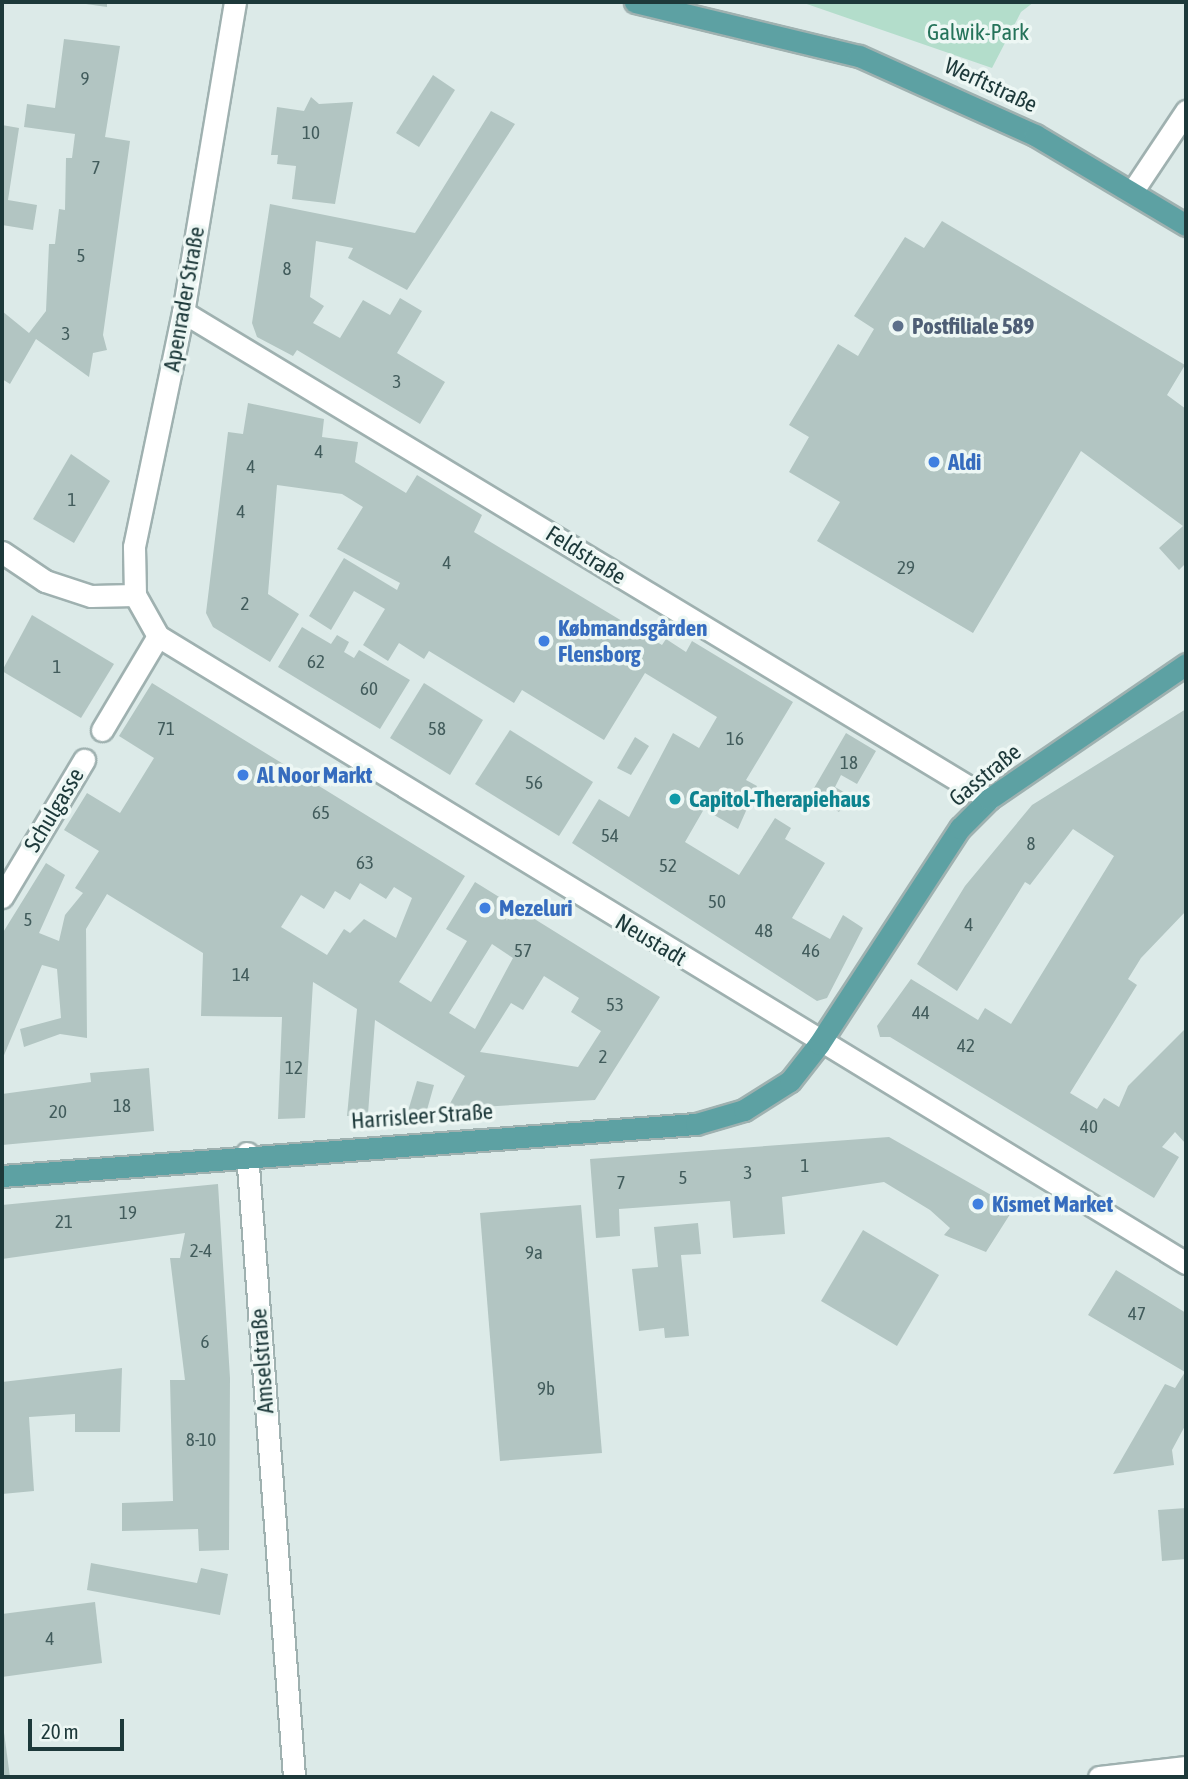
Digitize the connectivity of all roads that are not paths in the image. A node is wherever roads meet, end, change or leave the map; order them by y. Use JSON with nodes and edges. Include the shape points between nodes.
{"nodes":[{"id":1,"x":235,"y":2,"type":"edge"},
{"id":2,"x":635,"y":2,"type":"edge"},
{"id":3,"x":1186,"y":111,"type":"edge"},
{"id":4,"x":1134,"y":189,"type":"junction"},
{"id":5,"x":1186,"y":225,"type":"edge"},
{"id":6,"x":183,"y":312,"type":"junction"},
{"id":7,"x":2,"y":552,"type":"edge"},
{"id":8,"x":135,"y":595,"type":"junction"},
{"id":9,"x":158,"y":636,"type":"junction"},
{"id":10,"x":1186,"y":664,"type":"edge"},
{"id":11,"x":102,"y":730,"type":"dead end"},
{"id":12,"x":84,"y":760,"type":"dead end"},
{"id":13,"x":989,"y":799,"type":"junction"},
{"id":14,"x":2,"y":897,"type":"edge"},
{"id":15,"x":819,"y":1045,"type":"junction"},
{"id":16,"x":247,"y":1153,"type":"junction"},
{"id":17,"x":2,"y":1176,"type":"edge"},
{"id":18,"x":1186,"y":1263,"type":"edge"},
{"id":19,"x":1186,"y":1768,"type":"edge"},
{"id":20,"x":294,"y":1777,"type":"edge"},
{"id":21,"x":1099,"y":1777,"type":"edge"}],
"edges":[{"from":1,"to":6,"type":"street","name":"Apenrader Straße"},
{"from":2,"to":4,"type":"main road","name":"Werftstraße","via":[[859,56],[1035,135]]},
{"from":3,"to":4,"type":"street"},
{"from":4,"to":5,"type":"main road","name":"Werftstraße"},
{"from":6,"to":8,"type":"street","name":"Apenrader Straße","via":[[134,547]]},
{"from":6,"to":13,"type":"street","name":"Feldstraße"},
{"from":7,"to":8,"type":"street","via":[[45,581],[91,596]]},
{"from":8,"to":9,"type":"street","name":"Neustadt"},
{"from":9,"to":11,"type":"street"},
{"from":9,"to":15,"type":"street","name":"Neustadt"},
{"from":10,"to":13,"type":"main road","name":"Gasstraße"},
{"from":12,"to":14,"type":"street","name":"Schulgasse"},
{"from":13,"to":15,"type":"main road","name":"Gasstraße","via":[[960,828]]},
{"from":15,"to":16,"type":"main road","name":"Harrisleer Straße","via":[[790,1081],[744,1110],[696,1124]]},
{"from":15,"to":18,"type":"street","name":"Neustadt"},
{"from":16,"to":17,"type":"main road","name":"Harrisleer Straße"},
{"from":16,"to":20,"type":"street","name":"Amselstraße"},
{"from":19,"to":21,"type":"street"}]}
